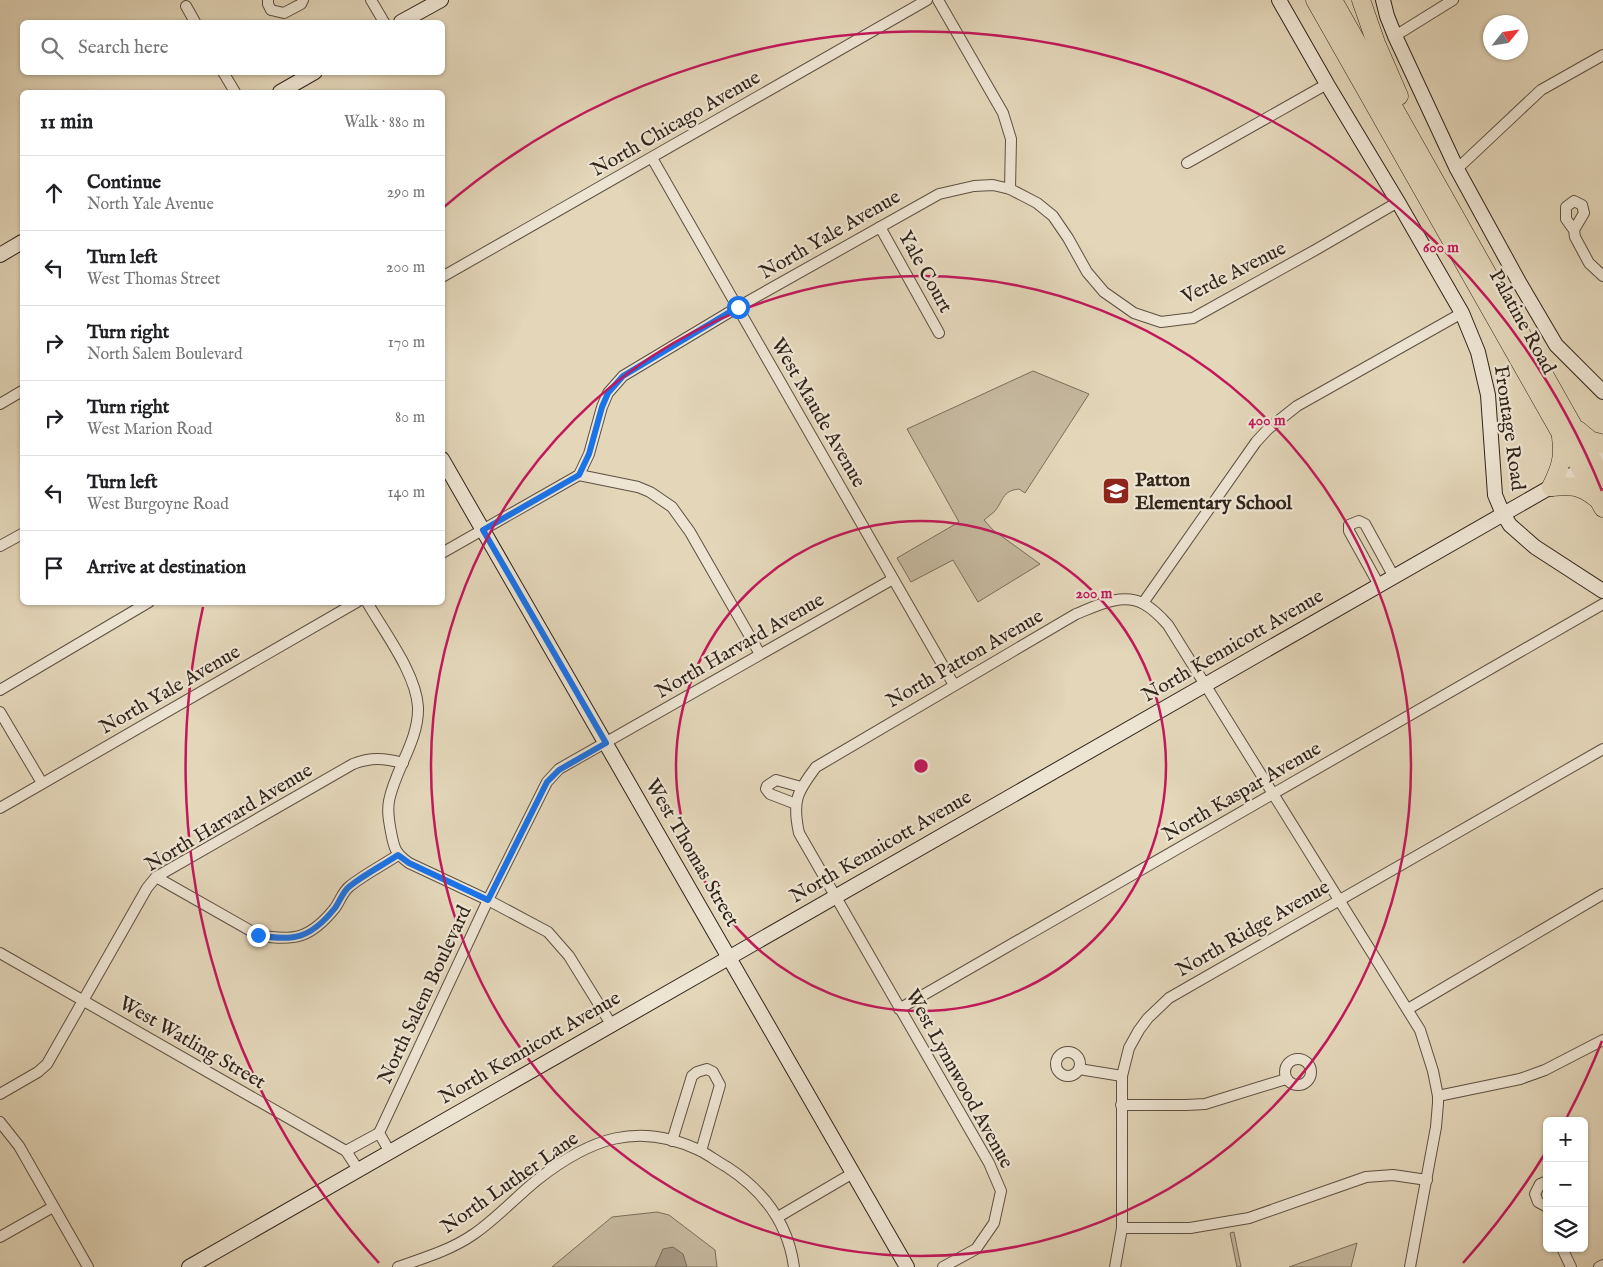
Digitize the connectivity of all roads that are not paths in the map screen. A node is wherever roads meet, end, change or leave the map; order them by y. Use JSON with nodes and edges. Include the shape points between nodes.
{"nodes":[{"id":1,"x":268,"y":0,"type":"edge"},
{"id":2,"x":303,"y":0,"type":"edge"},
{"id":3,"x":371,"y":0,"type":"edge"},
{"id":4,"x":441,"y":0,"type":"edge"},
{"id":5,"x":927,"y":0,"type":"edge"},
{"id":6,"x":938,"y":0,"type":"edge"},
{"id":7,"x":1279,"y":0,"type":"edge"},
{"id":8,"x":1305,"y":0,"type":"edge"},
{"id":9,"x":1315,"y":0,"type":"edge"},
{"id":10,"x":1333,"y":0,"type":"edge"},
{"id":11,"x":1361,"y":0,"type":"edge"},
{"id":12,"x":1383,"y":0,"type":"edge"},
{"id":13,"x":1451,"y":0,"type":"edge"},
{"id":14,"x":186,"y":6,"type":"dead end"},
{"id":15,"x":194,"y":20,"type":"edge"},
{"id":16,"x":383,"y":20,"type":"edge"},
{"id":17,"x":405,"y":20,"type":"edge"},
{"id":18,"x":1395,"y":36,"type":"junction"},
{"id":19,"x":1603,"y":55,"type":"edge"},
{"id":20,"x":225,"y":75,"type":"edge"},
{"id":21,"x":309,"y":75,"type":"edge"},
{"id":22,"x":1327,"y":84,"type":"junction"},
{"id":23,"x":234,"y":90,"type":"edge"},
{"id":24,"x":283,"y":90,"type":"edge"},
{"id":25,"x":652,"y":158,"type":"junction"},
{"id":26,"x":1187,"y":163,"type":"dead end"},
{"id":27,"x":1457,"y":169,"type":"junction"},
{"id":28,"x":1427,"y":182,"type":"junction"},
{"id":29,"x":1010,"y":189,"type":"junction"},
{"id":30,"x":1398,"y":202,"type":"junction"},
{"id":31,"x":880,"y":227,"type":"junction"},
{"id":32,"x":1574,"y":230,"type":"dead end"},
{"id":33,"x":20,"y":243,"type":"edge"},
{"id":34,"x":0,"y":255,"type":"edge"},
{"id":35,"x":445,"y":275,"type":"edge"},
{"id":36,"x":1603,"y":276,"type":"edge"},
{"id":37,"x":738,"y":307,"type":"junction"},
{"id":38,"x":1462,"y":313,"type":"junction"},
{"id":39,"x":940,"y":333,"type":"dead end"},
{"id":40,"x":1552,"y":336,"type":"junction"},
{"id":41,"x":1603,"y":377,"type":"edge"},
{"id":42,"x":20,"y":392,"type":"edge"},
{"id":43,"x":1603,"y":392,"type":"edge"},
{"id":44,"x":0,"y":404,"type":"edge"},
{"id":45,"x":1566,"y":429,"type":"junction"},
{"id":46,"x":1603,"y":444,"type":"edge"},
{"id":47,"x":1593,"y":463,"type":"edge"},
{"id":48,"x":445,"y":464,"type":"edge"},
{"id":49,"x":579,"y":475,"type":"junction"},
{"id":50,"x":1603,"y":479,"type":"edge"},
{"id":51,"x":1551,"y":487,"type":"junction"},
{"id":52,"x":1601,"y":504,"type":"edge"},
{"id":53,"x":1503,"y":514,"type":"junction"},
{"id":54,"x":483,"y":530,"type":"junction"},
{"id":55,"x":20,"y":535,"type":"edge"},
{"id":56,"x":0,"y":546,"type":"edge"},
{"id":57,"x":445,"y":551,"type":"edge"},
{"id":58,"x":1394,"y":577,"type":"junction"},
{"id":59,"x":893,"y":579,"type":"junction"},
{"id":60,"x":1379,"y":585,"type":"junction"},
{"id":61,"x":1603,"y":590,"type":"edge"},
{"id":62,"x":1143,"y":603,"type":"junction"},
{"id":63,"x":1603,"y":604,"type":"edge"},
{"id":64,"x":144,"y":605,"type":"edge"},
{"id":65,"x":352,"y":605,"type":"edge"},
{"id":66,"x":368,"y":605,"type":"edge"},
{"id":67,"x":760,"y":654,"type":"junction"},
{"id":68,"x":1206,"y":684,"type":"junction"},
{"id":69,"x":954,"y":685,"type":"junction"},
{"id":70,"x":0,"y":690,"type":"edge"},
{"id":71,"x":0,"y":712,"type":"edge"},
{"id":72,"x":606,"y":743,"type":"junction"},
{"id":73,"x":1603,"y":749,"type":"edge"},
{"id":74,"x":403,"y":762,"type":"junction"},
{"id":75,"x":42,"y":783,"type":"junction"},
{"id":76,"x":801,"y":787,"type":"junction"},
{"id":77,"x":1273,"y":794,"type":"junction"},
{"id":78,"x":796,"y":804,"type":"junction"},
{"id":79,"x":0,"y":808,"type":"edge"},
{"id":80,"x":398,"y":855,"type":"junction"},
{"id":81,"x":156,"y":878,"type":"junction"},
{"id":82,"x":1603,"y":894,"type":"edge"},
{"id":83,"x":835,"y":896,"type":"junction"},
{"id":84,"x":488,"y":900,"type":"junction"},
{"id":85,"x":1339,"y":900,"type":"junction"},
{"id":86,"x":0,"y":953,"type":"edge"},
{"id":87,"x":729,"y":958,"type":"junction"},
{"id":88,"x":83,"y":1000,"type":"junction"},
{"id":89,"x":899,"y":1009,"type":"junction"},
{"id":90,"x":1408,"y":1010,"type":"junction"},
{"id":91,"x":611,"y":1024,"type":"junction"},
{"id":92,"x":1603,"y":1040,"type":"edge"},
{"id":93,"x":1079,"y":1069,"type":"dead end"},
{"id":94,"x":1122,"y":1076,"type":"junction"},
{"id":95,"x":1286,"y":1079,"type":"dead end"},
{"id":96,"x":0,"y":1094,"type":"edge"},
{"id":97,"x":1438,"y":1096,"type":"junction"},
{"id":98,"x":1121,"y":1105,"type":"junction"},
{"id":99,"x":0,"y":1122,"type":"edge"},
{"id":100,"x":379,"y":1133,"type":"junction"},
{"id":101,"x":672,"y":1141,"type":"junction"},
{"id":102,"x":346,"y":1151,"type":"junction"},
{"id":103,"x":701,"y":1151,"type":"junction"},
{"id":104,"x":390,"y":1152,"type":"junction"},
{"id":105,"x":359,"y":1171,"type":"junction"},
{"id":106,"x":853,"y":1173,"type":"junction"},
{"id":107,"x":1427,"y":1180,"type":"junction"},
{"id":108,"x":1543,"y":1183,"type":"edge"},
{"id":109,"x":1543,"y":1205,"type":"edge"},
{"id":110,"x":53,"y":1207,"type":"junction"},
{"id":111,"x":778,"y":1217,"type":"junction"},
{"id":112,"x":1122,"y":1228,"type":"junction"},
{"id":113,"x":0,"y":1237,"type":"edge"},
{"id":114,"x":1564,"y":1252,"type":"edge"},
{"id":115,"x":1603,"y":1265,"type":"edge"},
{"id":116,"x":88,"y":1267,"type":"edge"},
{"id":117,"x":189,"y":1267,"type":"edge"},
{"id":118,"x":398,"y":1267,"type":"edge"},
{"id":119,"x":794,"y":1267,"type":"edge"},
{"id":120,"x":907,"y":1267,"type":"edge"},
{"id":121,"x":944,"y":1267,"type":"edge"},
{"id":122,"x":1115,"y":1267,"type":"edge"},
{"id":123,"x":1410,"y":1267,"type":"edge"},
{"id":124,"x":1571,"y":1267,"type":"edge"},
{"id":125,"x":1599,"y":1267,"type":"edge"}],
"edges":[{"from":1,"to":2,"type":"street","via":[[271,10],[284,13],[296,8]]},
{"from":3,"to":16,"type":"street"},
{"from":4,"to":17,"type":"street"},
{"from":5,"to":25,"type":"street","name":"North Chicago Avenue"},
{"from":6,"to":29,"type":"street","via":[[1003,113],[1011,140]]},
{"from":7,"to":22,"type":"street","name":"Frontage Road"},
{"from":8,"to":28,"type":"highway","via":[[1376,120]]},
{"from":9,"to":28,"type":"highway","name":"Palatine Road"},
{"from":10,"to":28,"type":"highway","name":"Palatine Road"},
{"from":11,"to":28,"type":"highway"},
{"from":12,"to":18,"type":"street"},
{"from":13,"to":18,"type":"street"},
{"from":14,"to":15,"type":"street"},
{"from":18,"to":27,"type":"street"},
{"from":19,"to":27,"type":"street","via":[[1541,90]]},
{"from":20,"to":23,"type":"street"},
{"from":21,"to":24,"type":"street"},
{"from":22,"to":26,"type":"street"},
{"from":22,"to":30,"type":"street","name":"Frontage Road"},
{"from":25,"to":35,"type":"street","name":"North Chicago Avenue"},
{"from":25,"to":37,"type":"street","name":"West Maude Avenue"},
{"from":27,"to":40,"type":"street"},
{"from":28,"to":45,"type":"highway","name":"Palatine Road"},
{"from":29,"to":30,"type":"street","name":"Verde Avenue","via":[[1037,203],[1052,216],[1087,272],[1104,292],[1134,313],[1161,322],[1193,318]]},
{"from":29,"to":31,"type":"street","name":"North Yale Avenue","via":[[974,186],[939,194]]},
{"from":30,"to":38,"type":"street","name":"Frontage Road"},
{"from":31,"to":37,"type":"street","name":"North Yale Avenue"},
{"from":31,"to":39,"type":"street","name":"Yale Court"},
{"from":32,"to":36,"type":"street","via":[[1589,263]]},
{"from":33,"to":34,"type":"street"},
{"from":37,"to":49,"type":"street","name":"North Yale Avenue","via":[[623,376],[608,393]]},
{"from":37,"to":59,"type":"street","name":"West Maude Avenue"},
{"from":38,"to":53,"type":"street","name":"Frontage Road","via":[[1478,352],[1488,395],[1495,495]]},
{"from":38,"to":62,"type":"street","via":[[1297,406],[1268,429]]},
{"from":40,"to":41,"type":"street"},
{"from":40,"to":43,"type":"street","via":[[1556,345]]},
{"from":42,"to":44,"type":"street"},
{"from":45,"to":46,"type":"highway"},
{"from":45,"to":47,"type":"highway","name":"Palatine Road"},
{"from":45,"to":51,"type":"highway","via":[[1563,457]]},
{"from":47,"to":50,"type":"highway","name":"Palatine Road"},
{"from":47,"to":51,"type":"street","name":"North Kennicott Avenue"},
{"from":47,"to":52,"type":"highway","name":"Palatine Road"},
{"from":48,"to":54,"type":"street","name":"West Thomas Street"},
{"from":49,"to":54,"type":"street"},
{"from":49,"to":67,"type":"street","via":[[638,487],[672,507],[690,532]]},
{"from":51,"to":52,"type":"highway","via":[[1581,487]]},
{"from":51,"to":53,"type":"street","name":"North Kennicott Avenue"},
{"from":53,"to":58,"type":"street","name":"North Kennicott Avenue"},
{"from":53,"to":61,"type":"street","name":"Frontage Road","via":[[1510,525],[1535,547]]},
{"from":54,"to":57,"type":"street"},
{"from":54,"to":72,"type":"street","name":"West Thomas Street"},
{"from":55,"to":56,"type":"street"},
{"from":58,"to":60,"type":"street","name":"North Kennicott Avenue"},
{"from":58,"to":60,"type":"street","via":[[1365,524],[1359,521],[1349,525],[1349,531]]},
{"from":59,"to":67,"type":"street","name":"North Harvard Avenue"},
{"from":59,"to":69,"type":"street","name":"West Maude Avenue"},
{"from":60,"to":68,"type":"street","name":"North Kennicott Avenue"},
{"from":62,"to":68,"type":"street","via":[[1168,625]]},
{"from":62,"to":69,"type":"street","name":"North Patton Avenue","via":[[1116,600],[1092,607]]},
{"from":63,"to":77,"type":"street","name":"North Kaspar Avenue"},
{"from":64,"to":70,"type":"street"},
{"from":65,"to":75,"type":"street","name":"North Yale Avenue"},
{"from":66,"to":74,"type":"street","via":[[415,690],[417,721]]},
{"from":67,"to":72,"type":"street","name":"North Harvard Avenue"},
{"from":68,"to":77,"type":"street"},
{"from":68,"to":83,"type":"street","name":"North Kennicott Avenue"},
{"from":69,"to":76,"type":"street","name":"North Patton Avenue","via":[[816,767]]},
{"from":71,"to":75,"type":"street"},
{"from":72,"to":84,"type":"street","name":"North Salem Boulevard","via":[[559,770],[547,782]]},
{"from":72,"to":87,"type":"street","name":"West Thomas Street"},
{"from":73,"to":85,"type":"street","name":"North Ridge Avenue"},
{"from":74,"to":80,"type":"street","via":[[392,792],[388,816]]},
{"from":74,"to":81,"type":"street","name":"North Harvard Avenue","via":[[372,758],[353,764]]},
{"from":75,"to":79,"type":"street","name":"North Yale Avenue"},
{"from":76,"to":78,"type":"street","name":"North Patton Avenue"},
{"from":76,"to":78,"type":"street","via":[[776,780],[767,786],[770,794]]},
{"from":77,"to":85,"type":"street"},
{"from":77,"to":89,"type":"street","name":"North Kaspar Avenue"},
{"from":78,"to":83,"type":"street","name":"North Patton Avenue","via":[[799,833]]},
{"from":80,"to":81,"type":"street","via":[[348,887],[328,916],[295,938],[258,935]]},
{"from":80,"to":84,"type":"street"},
{"from":81,"to":88,"type":"street","name":"North Harvard Avenue","via":[[147,888]]},
{"from":82,"to":90,"type":"street"},
{"from":83,"to":87,"type":"street","name":"North Kennicott Avenue"},
{"from":83,"to":89,"type":"street","name":"West Lynnwood Avenue"},
{"from":84,"to":91,"type":"street","via":[[548,932],[569,956]]},
{"from":84,"to":100,"type":"street","name":"North Salem Boulevard"},
{"from":85,"to":90,"type":"street"},
{"from":85,"to":94,"type":"street","name":"North Ridge Avenue","via":[[1169,998],[1139,1030],[1129,1048]]},
{"from":86,"to":88,"type":"street","name":"West Watling Street"},
{"from":87,"to":91,"type":"street","name":"North Kennicott Avenue"},
{"from":87,"to":106,"type":"street","name":"West Thomas Street"},
{"from":88,"to":96,"type":"street","name":"North Harvard Avenue","via":[[47,1064]]},
{"from":88,"to":102,"type":"street","name":"West Watling Street"},
{"from":89,"to":121,"type":"street","name":"West Lynnwood Avenue","via":[[989,1163],[1001,1192],[994,1223],[976,1249]]},
{"from":90,"to":97,"type":"street","via":[[1420,1030]]},
{"from":91,"to":104,"type":"street","name":"North Kennicott Avenue"},
{"from":92,"to":97,"type":"street","via":[[1520,1079]]},
{"from":93,"to":94,"type":"street"},
{"from":94,"to":98,"type":"street","name":"North Ridge Avenue"},
{"from":95,"to":98,"type":"street","via":[[1205,1104]]},
{"from":97,"to":107,"type":"street"},
{"from":98,"to":112,"type":"street","name":"North Ridge Avenue"},
{"from":99,"to":110,"type":"street","via":[[19,1146]]},
{"from":100,"to":102,"type":"street"},
{"from":100,"to":104,"type":"street"},
{"from":101,"to":103,"type":"street","name":"North Luther Lane"},
{"from":101,"to":103,"type":"street","via":[[692,1076],[707,1069],[713,1072],[720,1085]]},
{"from":101,"to":118,"type":"street","name":"North Luther Lane","via":[[654,1136],[624,1136],[586,1148],[537,1180],[472,1235],[447,1249]]},
{"from":102,"to":105,"type":"street","name":"West Watling Street"},
{"from":103,"to":111,"type":"street","name":"North Luther Lane","via":[[746,1182]]},
{"from":104,"to":105,"type":"street","name":"North Kennicott Avenue"},
{"from":105,"to":117,"type":"street","name":"North Kennicott Avenue"},
{"from":106,"to":111,"type":"street"},
{"from":106,"to":120,"type":"street","name":"West Thomas Street"},
{"from":107,"to":112,"type":"street","via":[[1393,1175],[1366,1177],[1249,1218],[1190,1228]]},
{"from":107,"to":123,"type":"street"},
{"from":108,"to":109,"type":"street","via":[[1535,1194]]},
{"from":110,"to":113,"type":"street"},
{"from":110,"to":116,"type":"street"},
{"from":111,"to":119,"type":"street","name":"North Luther Lane"},
{"from":112,"to":122,"type":"street","name":"North Ridge Avenue"},
{"from":114,"to":124,"type":"street"},
{"from":115,"to":125,"type":"street"}]}
